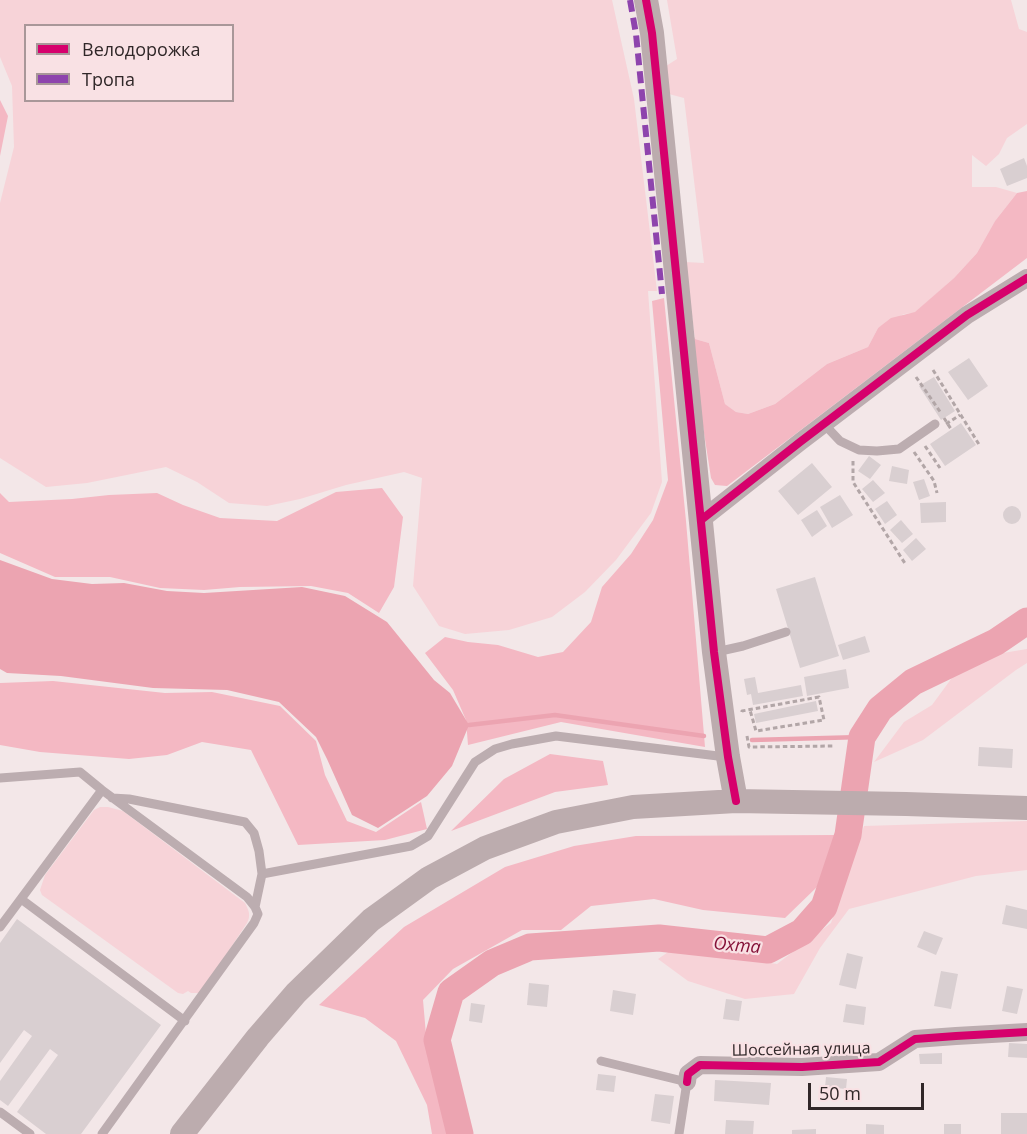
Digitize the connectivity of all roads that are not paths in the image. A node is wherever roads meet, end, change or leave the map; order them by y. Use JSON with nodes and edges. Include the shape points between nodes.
{"nodes":[{"id":1,"x":646,"y":0,"type":"edge"},
{"id":2,"x":1027,"y":278,"type":"edge"},
{"id":3,"x":824,"y":424,"type":"junction"},
{"id":4,"x":935,"y":424,"type":"road end"},
{"id":5,"x":701,"y":520,"type":"junction"},
{"id":6,"x":786,"y":632,"type":"dead end"},
{"id":7,"x":714,"y":652,"type":"junction"},
{"id":8,"x":728,"y":757,"type":"junction"},
{"id":9,"x":0,"y":778,"type":"edge"},
{"id":10,"x":102,"y":790,"type":"junction"},
{"id":11,"x":112,"y":798,"type":"junction"},
{"id":12,"x":736,"y":801,"type":"junction"},
{"id":13,"x":1027,"y":808,"type":"edge"},
{"id":14,"x":262,"y":874,"type":"junction"},
{"id":15,"x":21,"y":899,"type":"junction"},
{"id":16,"x":255,"y":908,"type":"junction"},
{"id":17,"x":0,"y":927,"type":"edge"},
{"id":18,"x":185,"y":1021,"type":"junction"},
{"id":19,"x":1027,"y":1032,"type":"edge"},
{"id":20,"x":601,"y":1061,"type":"dead end"},
{"id":21,"x":687,"y":1082,"type":"junction"},
{"id":22,"x":0,"y":1112,"type":"edge"},
{"id":23,"x":30,"y":1134,"type":"edge"},
{"id":24,"x":102,"y":1134,"type":"edge"},
{"id":25,"x":182,"y":1134,"type":"edge"},
{"id":26,"x":679,"y":1134,"type":"edge"}],
"edges":[{"from":1,"to":5,"type":"main road"},
{"from":2,"to":3,"type":"street","via":[[967,315]]},
{"from":3,"to":4,"type":"lane","via":[[840,441],[859,450],[878,451],[899,449]]},
{"from":3,"to":5,"type":"street"},
{"from":5,"to":7,"type":"main road"},
{"from":6,"to":7,"type":"lane"},
{"from":7,"to":8,"type":"main road"},
{"from":8,"to":12,"type":"main road"},
{"from":8,"to":14,"type":"lane","via":[[556,736],[512,744],[475,762],[428,836],[411,846]]},
{"from":9,"to":10,"type":"lane","via":[[80,772]]},
{"from":10,"to":11,"type":"lane"},
{"from":10,"to":15,"type":"lane"},
{"from":11,"to":14,"type":"lane","via":[[245,822],[254,832]]},
{"from":11,"to":16,"type":"lane","via":[[247,897]]},
{"from":12,"to":13,"type":"main road"},
{"from":12,"to":25,"type":"main road","via":[[633,807],[556,822],[485,848],[429,878],[371,920],[296,993]]},
{"from":14,"to":16,"type":"lane"},
{"from":15,"to":17,"type":"lane"},
{"from":15,"to":18,"type":"lane"},
{"from":16,"to":18,"type":"lane","via":[[258,914],[254,923]]},
{"from":18,"to":24,"type":"lane"},
{"from":19,"to":21,"type":"street","name":"Шоссейная улица","via":[[915,1039],[879,1062],[802,1067],[700,1065],[688,1074]]},
{"from":20,"to":21,"type":"lane"},
{"from":21,"to":26,"type":"lane"},
{"from":22,"to":23,"type":"lane"}]}
